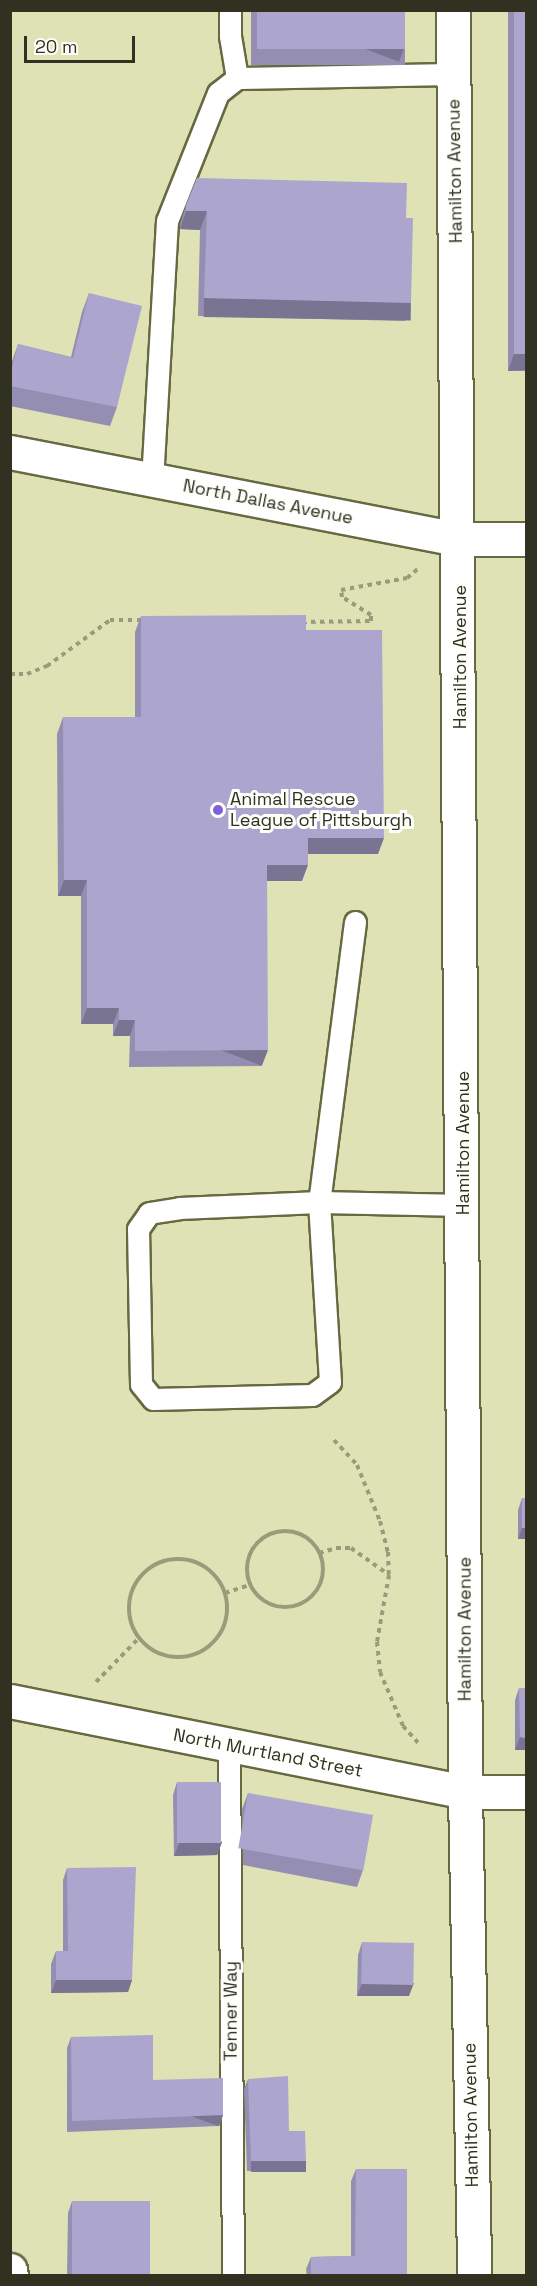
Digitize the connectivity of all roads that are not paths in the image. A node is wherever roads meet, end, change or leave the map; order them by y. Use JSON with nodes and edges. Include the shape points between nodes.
{"nodes":[{"id":1,"x":230,"y":10,"type":"edge"},
{"id":2,"x":453,"y":10,"type":"edge"},
{"id":3,"x":454,"y":74,"type":"junction"},
{"id":4,"x":237,"y":78,"type":"junction"},
{"id":5,"x":10,"y":452,"type":"edge"},
{"id":6,"x":152,"y":481,"type":"junction"},
{"id":7,"x":459,"y":539,"type":"junction"},
{"id":8,"x":526,"y":539,"type":"edge"},
{"id":9,"x":355,"y":922,"type":"dead end"},
{"id":10,"x":319,"y":1202,"type":"junction"},
{"id":11,"x":464,"y":1205,"type":"junction"},
{"id":12,"x":10,"y":1701,"type":"edge"},
{"id":13,"x":229,"y":1746,"type":"junction"},
{"id":14,"x":465,"y":1792,"type":"junction"},
{"id":15,"x":526,"y":1792,"type":"edge"},
{"id":16,"x":10,"y":2270,"type":"edge"},
{"id":17,"x":10,"y":2276,"type":"edge"},
{"id":18,"x":233,"y":2276,"type":"edge"},
{"id":19,"x":474,"y":2276,"type":"edge"}],
"edges":[{"from":1,"to":4,"type":"lane"},
{"from":2,"to":3,"type":"street","name":"Hamilton Avenue"},
{"from":3,"to":4,"type":"lane"},
{"from":3,"to":7,"type":"street","name":"Hamilton Avenue"},
{"from":4,"to":6,"type":"lane","via":[[218,93],[167,221]]},
{"from":5,"to":6,"type":"street","name":"North Dallas Avenue"},
{"from":6,"to":7,"type":"street","name":"North Dallas Avenue"},
{"from":7,"to":8,"type":"street","name":"North Dallas Avenue"},
{"from":7,"to":11,"type":"street","name":"Hamilton Avenue"},
{"from":9,"to":10,"type":"lane"},
{"from":10,"to":10,"type":"lane","via":[[179,1208],[149,1213],[138,1229],[141,1384],[153,1399],[312,1395],[330,1382]]},
{"from":10,"to":11,"type":"lane"},
{"from":11,"to":14,"type":"street","name":"Hamilton Avenue"},
{"from":12,"to":13,"type":"street","name":"North Murtland Street"},
{"from":13,"to":14,"type":"street","name":"North Murtland Street"},
{"from":13,"to":18,"type":"lane","name":"Tenner Way"},
{"from":14,"to":15,"type":"street","name":"North Murtland Street"},
{"from":14,"to":19,"type":"street","name":"Hamilton Avenue"},
{"from":16,"to":17,"type":"street"}]}
